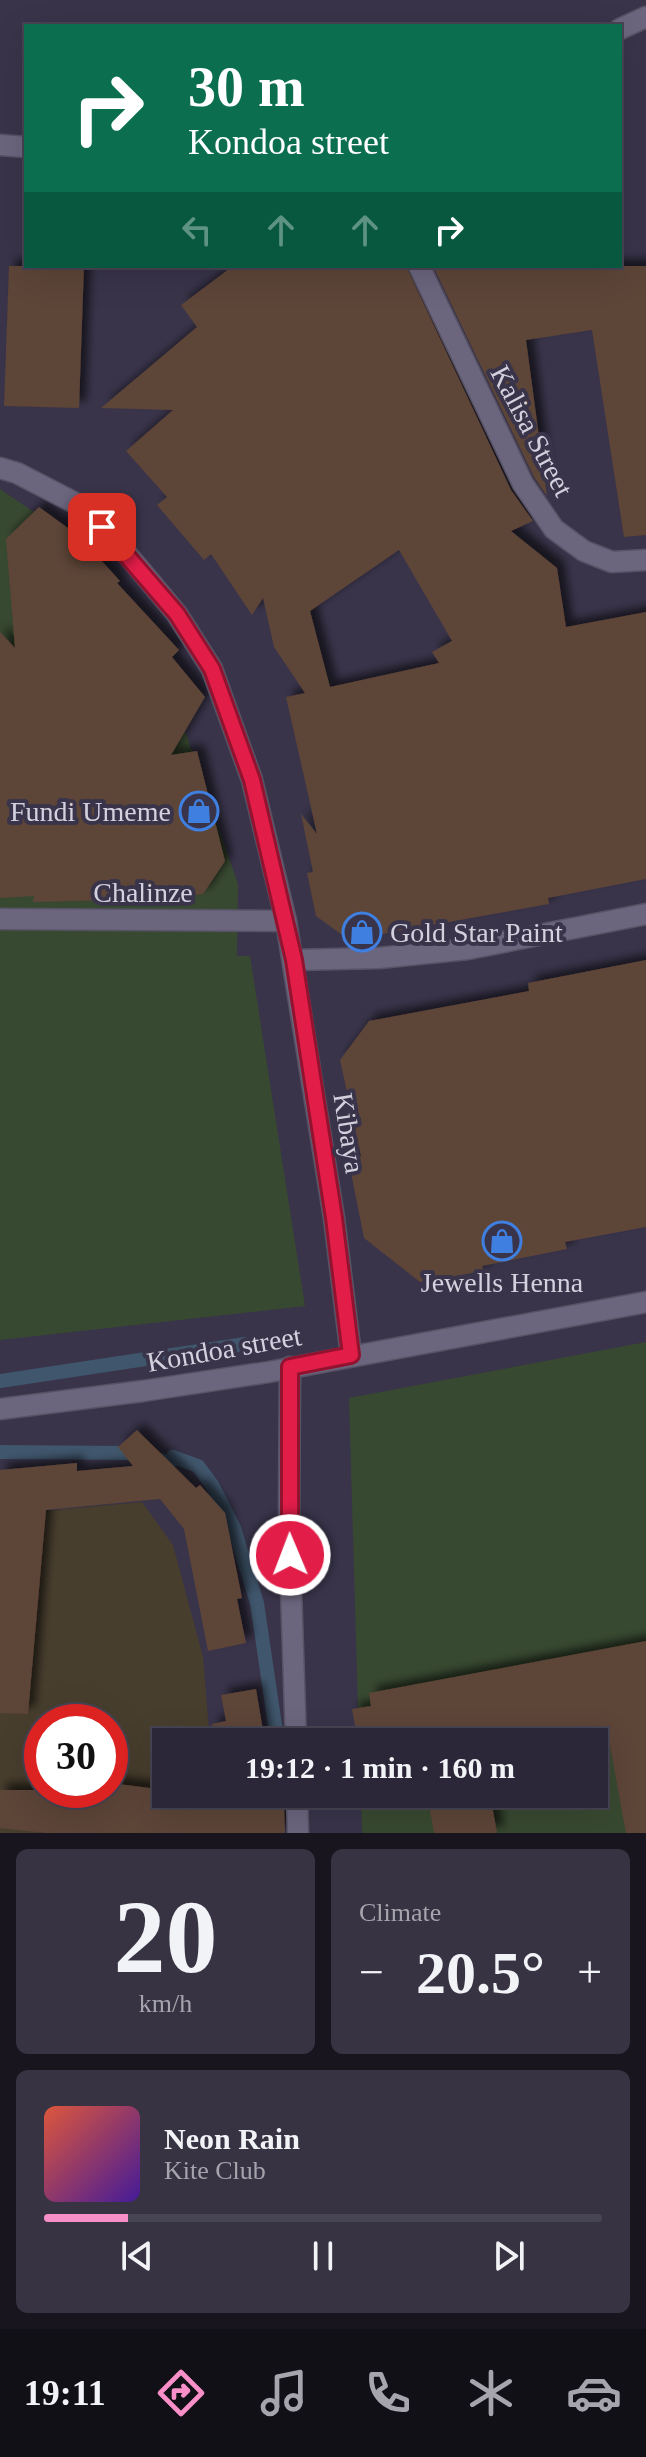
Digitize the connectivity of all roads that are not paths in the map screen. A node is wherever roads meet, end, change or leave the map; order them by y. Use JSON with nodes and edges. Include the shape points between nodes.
{"nodes":[{"id":1,"x":646,"y":17,"type":"edge"},
{"id":2,"x":622,"y":28,"type":"edge"},
{"id":3,"x":0,"y":145,"type":"edge"},
{"id":4,"x":24,"y":147,"type":"edge"},
{"id":5,"x":420,"y":268,"type":"edge"},
{"id":6,"x":0,"y":468,"type":"edge"},
{"id":7,"x":646,"y":560,"type":"edge"},
{"id":8,"x":646,"y":914,"type":"edge"},
{"id":9,"x":0,"y":919,"type":"edge"},
{"id":10,"x":286,"y":921,"type":"junction"},
{"id":11,"x":294,"y":960,"type":"junction"},
{"id":12,"x":646,"y":1302,"type":"edge"},
{"id":13,"x":351,"y":1355,"type":"junction"},
{"id":14,"x":290,"y":1367,"type":"junction"},
{"id":15,"x":0,"y":1409,"type":"edge"},
{"id":16,"x":296,"y":1728,"type":"edge"},
{"id":17,"x":297,"y":1808,"type":"edge"},
{"id":18,"x":298,"y":1833,"type":"edge"}],
"edges":[{"from":1,"to":2,"type":"street"},
{"from":3,"to":4,"type":"street"},
{"from":5,"to":7,"type":"street","name":"Kalisa Street","via":[[523,484],[554,529],[584,551],[612,562]]},
{"from":6,"to":10,"type":"street","name":"Kibaya","via":[[81,506],[177,614],[212,669],[252,780]]},
{"from":8,"to":11,"type":"street","via":[[468,949]]},
{"from":9,"to":10,"type":"street","name":"Chalinze"},
{"from":10,"to":11,"type":"street","name":"Kibaya"},
{"from":11,"to":13,"type":"street","name":"Kibaya"},
{"from":12,"to":13,"type":"street","name":"Kondoa street"},
{"from":13,"to":14,"type":"street","name":"Kondoa street"},
{"from":14,"to":15,"type":"street","name":"Kondoa street"},
{"from":14,"to":16,"type":"street"},
{"from":17,"to":18,"type":"street"}]}
